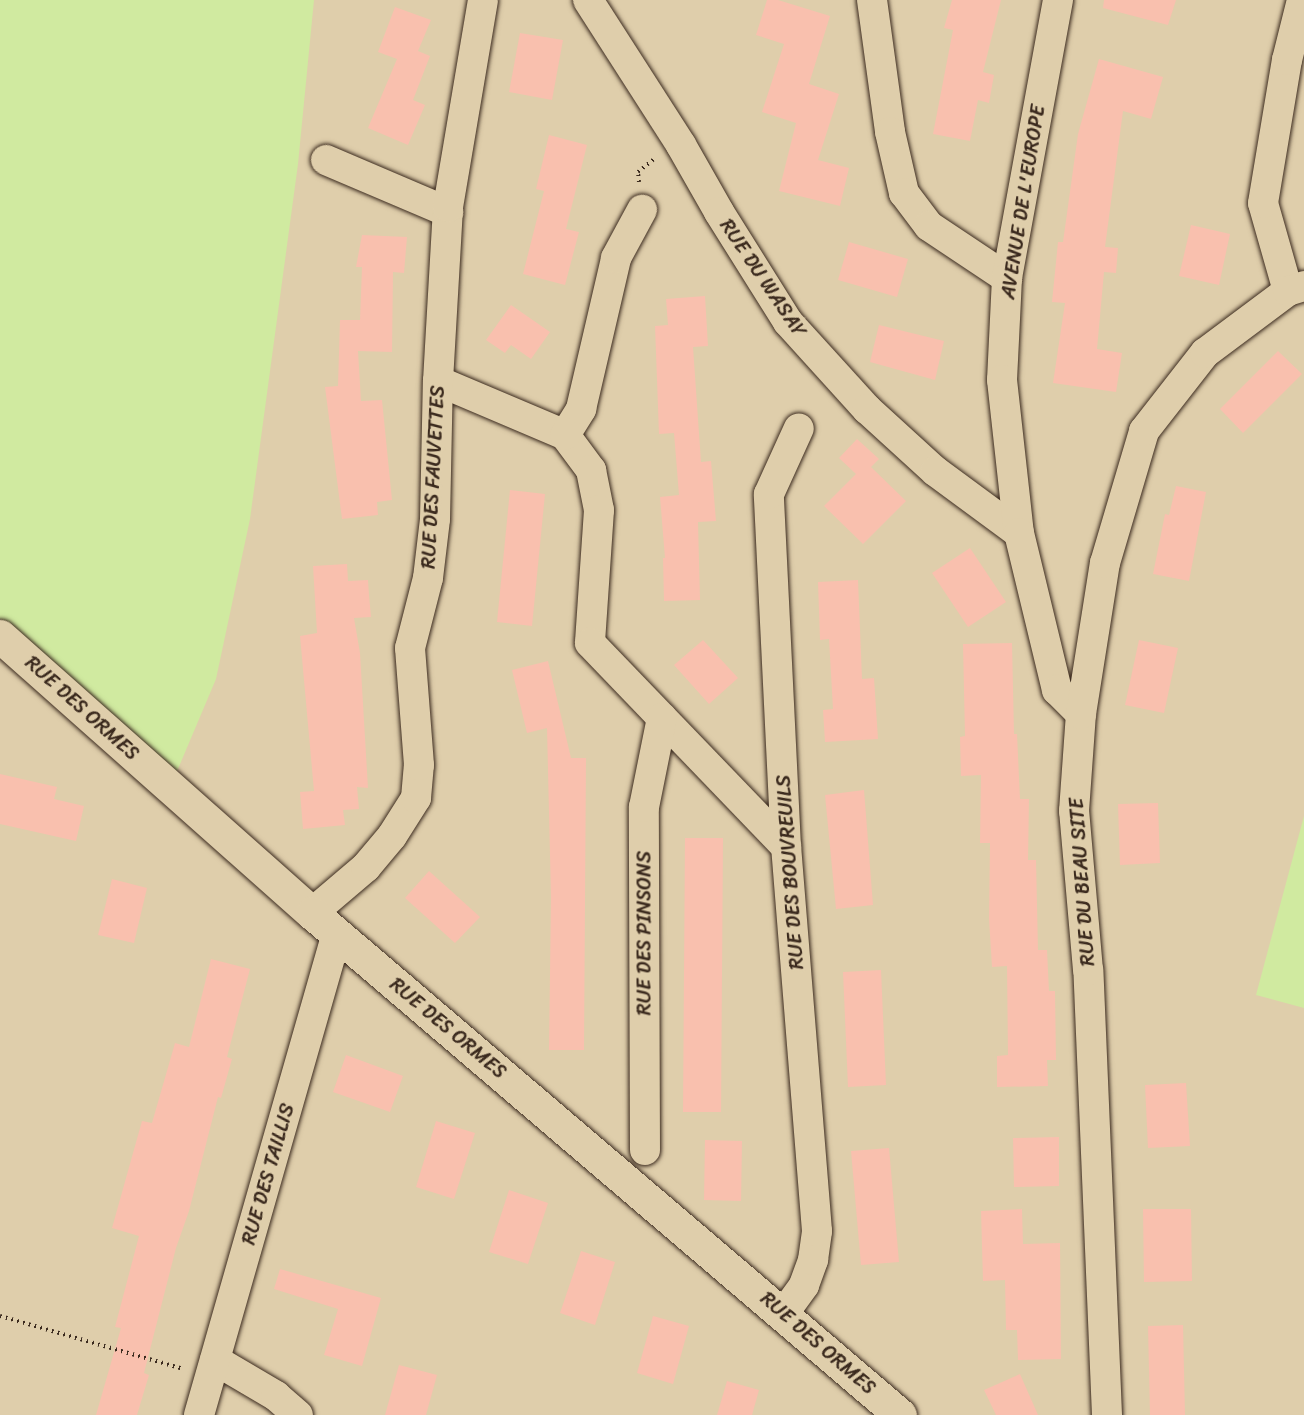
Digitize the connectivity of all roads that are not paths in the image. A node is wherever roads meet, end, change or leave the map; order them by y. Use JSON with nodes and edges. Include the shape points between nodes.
{"nodes":[{"id":1,"x":483,"y":0,"type":"edge"},
{"id":2,"x":588,"y":0,"type":"edge"},
{"id":3,"x":872,"y":0,"type":"edge"},
{"id":4,"x":1058,"y":0,"type":"edge"},
{"id":5,"x":1302,"y":0,"type":"edge"},
{"id":6,"x":326,"y":160,"type":"dead end"},
{"id":7,"x":642,"y":210,"type":"road end"},
{"id":8,"x":447,"y":212,"type":"junction"},
{"id":9,"x":1007,"y":278,"type":"junction"},
{"id":10,"x":1296,"y":288,"type":"edge"},
{"id":11,"x":438,"y":381,"type":"junction"},
{"id":12,"x":799,"y":428,"type":"dead end"},
{"id":13,"x":565,"y":435,"type":"junction"},
{"id":14,"x":1019,"y":533,"type":"junction"},
{"id":15,"x":0,"y":636,"type":"edge"},
{"id":16,"x":1081,"y":714,"type":"junction"},
{"id":17,"x":662,"y":718,"type":"junction"},
{"id":18,"x":786,"y":848,"type":"junction"},
{"id":19,"x":325,"y":923,"type":"junction"},
{"id":20,"x":645,"y":1150,"type":"dead end"},
{"id":21,"x":784,"y":1313,"type":"junction"},
{"id":22,"x":213,"y":1368,"type":"junction"},
{"id":23,"x":199,"y":1415,"type":"edge"},
{"id":24,"x":298,"y":1415,"type":"edge"},
{"id":25,"x":900,"y":1415,"type":"edge"},
{"id":26,"x":1107,"y":1415,"type":"edge"}],
"edges":[{"from":1,"to":8,"type":"street","name":"RUE DES FAUVETTES"},
{"from":2,"to":14,"type":"street","name":"RUE DU WASAY","via":[[788,322],[867,409],[935,471]]},
{"from":3,"to":9,"type":"street","via":[[890,132],[904,192],[929,226]]},
{"from":4,"to":9,"type":"street","name":"AVENUE DE L'EUROPE"},
{"from":5,"to":10,"type":"street","via":[[1287,60],[1263,203]]},
{"from":6,"to":8,"type":"street"},
{"from":7,"to":13,"type":"street","via":[[616,258],[581,409]]},
{"from":8,"to":11,"type":"street","name":"RUE DES FAUVETTES"},
{"from":9,"to":14,"type":"street","name":"AVENUE DE L'EUROPE","via":[[1002,380]]},
{"from":10,"to":16,"type":"street","name":"RUE DU BEAU SITE","via":[[1205,353],[1144,431],[1106,563]]},
{"from":11,"to":13,"type":"street"},
{"from":11,"to":19,"type":"street","name":"RUE DES FAUVETTES","via":[[435,519],[428,578],[410,648],[419,765],[416,798]]},
{"from":12,"to":18,"type":"street","name":"RUE DES BOUVREUILS","via":[[769,494]]},
{"from":13,"to":17,"type":"street","via":[[591,470],[599,510],[590,643]]},
{"from":14,"to":16,"type":"street","name":"AVENUE DE L'EUROPE","via":[[1057,690]]},
{"from":15,"to":19,"type":"street","name":"RUE DES ORMES"},
{"from":16,"to":26,"type":"street","name":"RUE DU BEAU SITE","via":[[1074,811],[1088,970]]},
{"from":17,"to":18,"type":"street"},
{"from":17,"to":20,"type":"street","name":"RUE DES PINSONS","via":[[644,807]]},
{"from":18,"to":21,"type":"street","name":"RUE DES BOUVREUILS","via":[[817,1231],[804,1285]]},
{"from":19,"to":21,"type":"street","name":"RUE DES ORMES"},
{"from":19,"to":22,"type":"street","name":"RUE DES TAILLIS"},
{"from":21,"to":25,"type":"street","name":"RUE DES ORMES"},
{"from":22,"to":23,"type":"street","name":"RUE DES TAILLIS"},
{"from":22,"to":24,"type":"street","via":[[276,1396]]}]}
